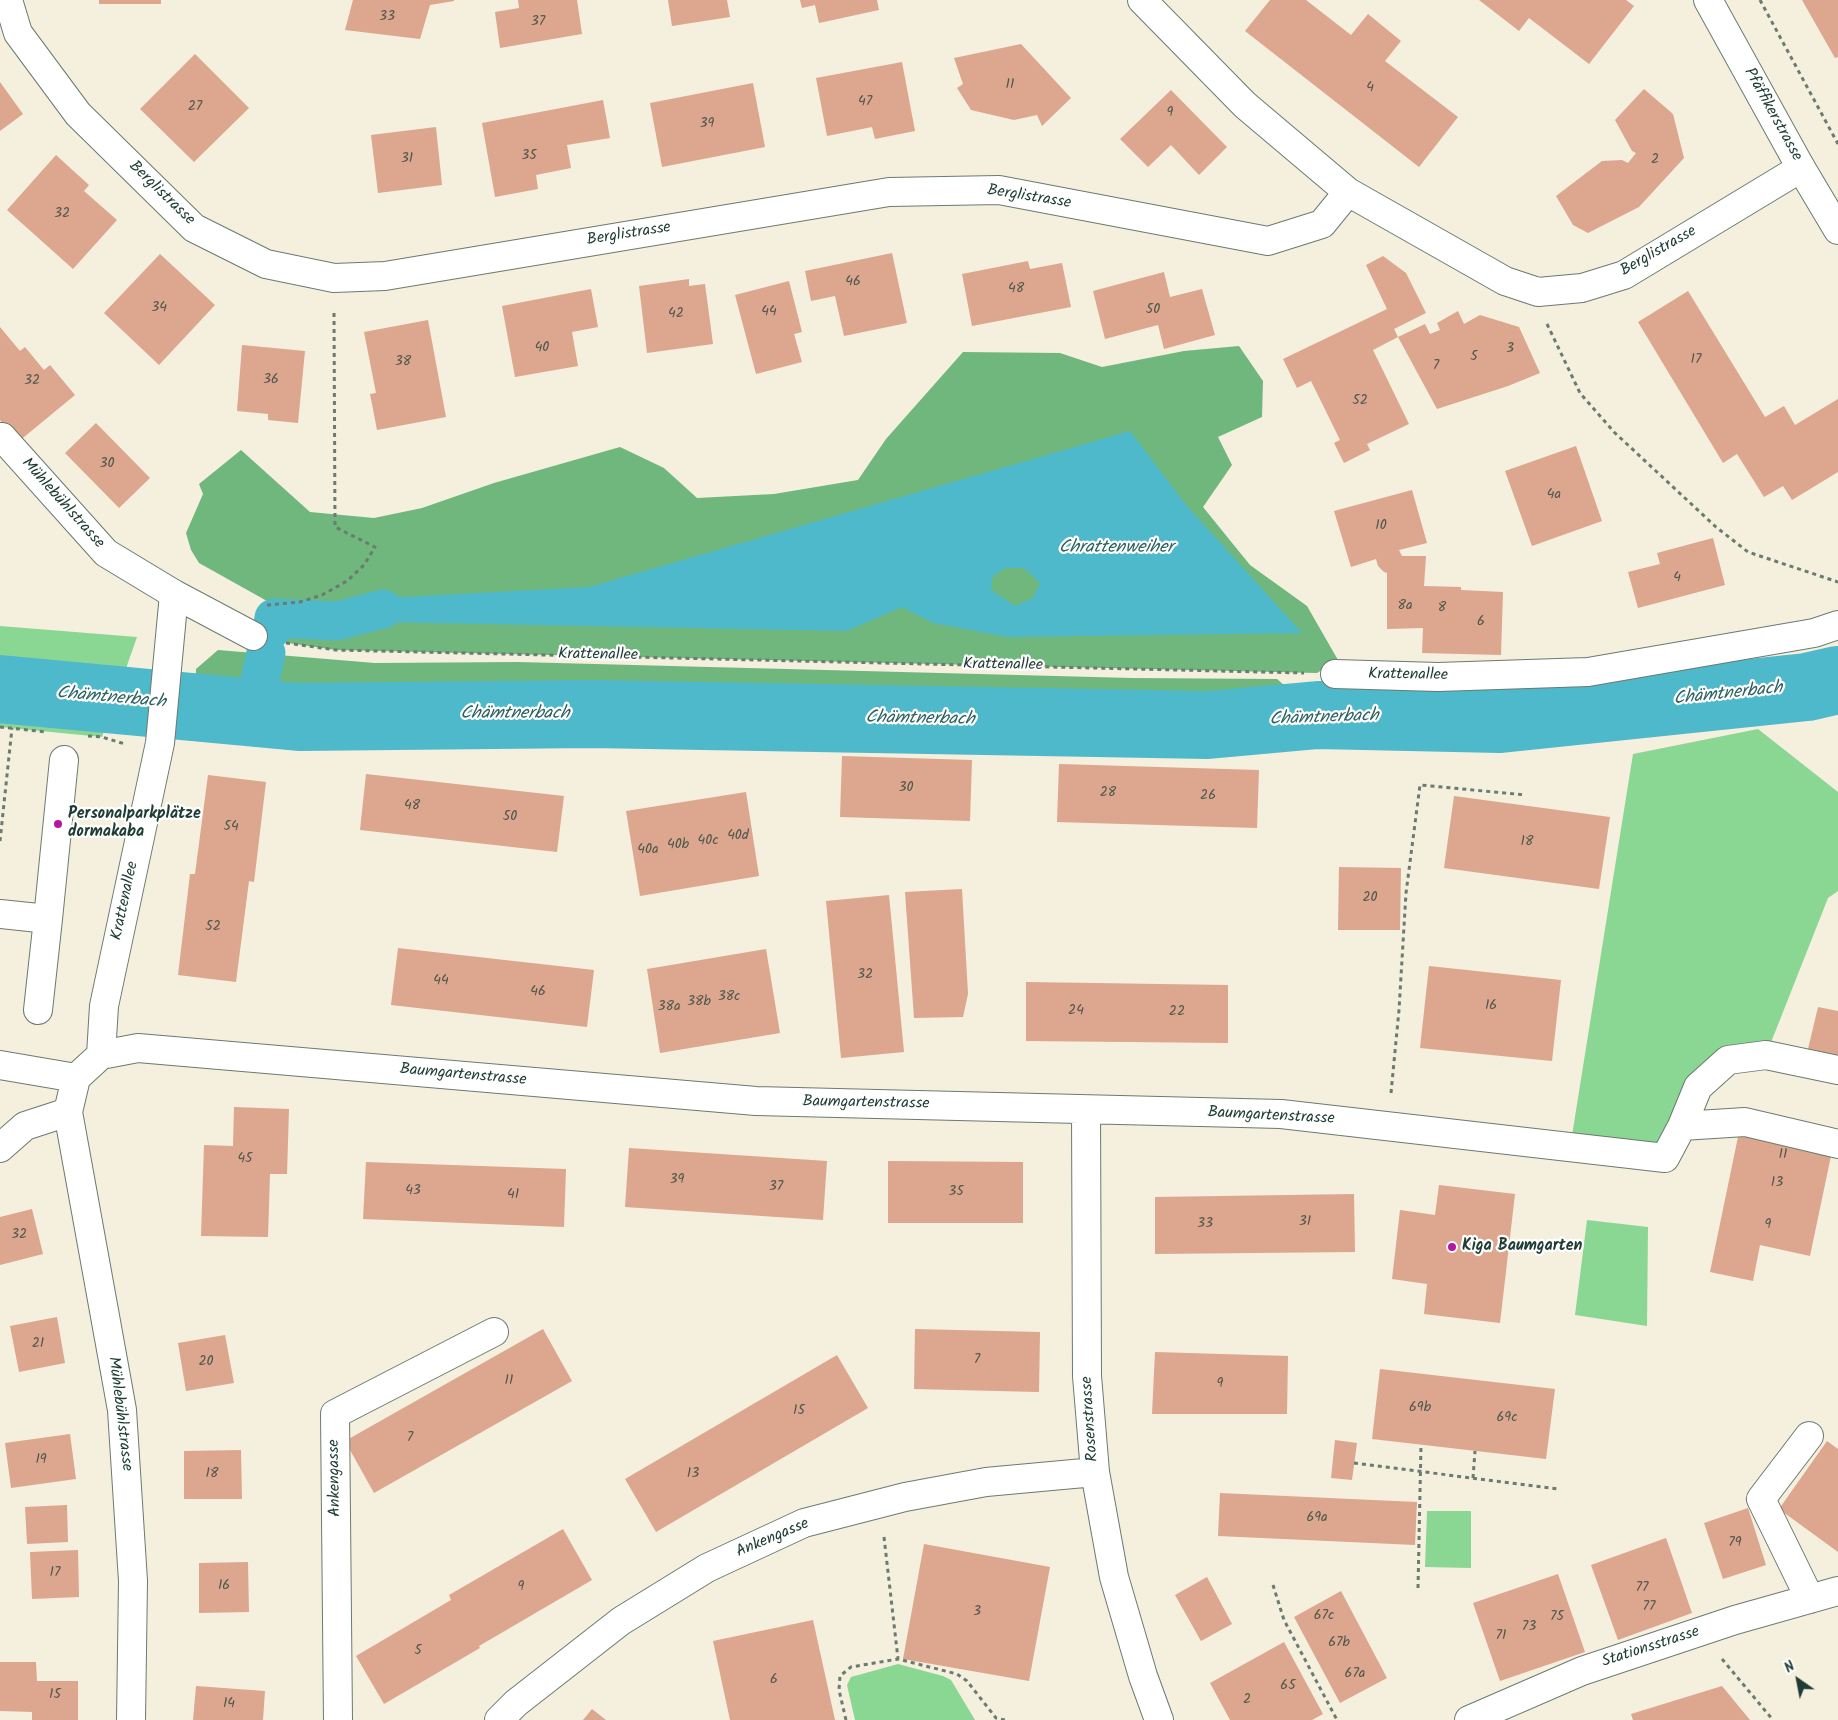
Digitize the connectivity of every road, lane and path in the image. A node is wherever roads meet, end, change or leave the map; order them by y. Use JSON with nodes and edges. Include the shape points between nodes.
{"nodes":[{"id":1,"x":8,"y":0,"type":"edge"},
{"id":2,"x":1142,"y":0,"type":"edge"},
{"id":3,"x":1708,"y":0,"type":"edge"},
{"id":4,"x":1760,"y":0,"type":"edge"},
{"id":5,"x":1838,"y":144,"type":"edge"},
{"id":6,"x":1801,"y":168,"type":"junction"},
{"id":7,"x":1348,"y":192,"type":"junction"},
{"id":8,"x":1838,"y":230,"type":"edge"},
{"id":9,"x":1546,"y":322,"type":"dead end"},
{"id":10,"x":334,"y":346,"type":"dead end"},
{"id":11,"x":2,"y":436,"type":"dead end"},
{"id":12,"x":1838,"y":582,"type":"edge"},
{"id":13,"x":174,"y":594,"type":"junction"},
{"id":14,"x":266,"y":605,"type":"dead end"},
{"id":15,"x":1838,"y":625,"type":"edge"},
{"id":16,"x":253,"y":636,"type":"joint"},
{"id":17,"x":1336,"y":674,"type":"joint"},
{"id":18,"x":12,"y":728,"type":"dead end"},
{"id":19,"x":64,"y":760,"type":"dead end"},
{"id":20,"x":1526,"y":795,"type":"dead end"},
{"id":21,"x":0,"y":841,"type":"edge"},
{"id":22,"x":0,"y":914,"type":"edge"},
{"id":23,"x":48,"y":919,"type":"junction"},
{"id":24,"x":38,"y":1010,"type":"dead end"},
{"id":25,"x":101,"y":1055,"type":"junction"},
{"id":26,"x":0,"y":1065,"type":"edge"},
{"id":27,"x":1838,"y":1070,"type":"edge"},
{"id":28,"x":76,"y":1078,"type":"junction"},
{"id":29,"x":1086,"y":1110,"type":"junction"},
{"id":30,"x":68,"y":1112,"type":"junction"},
{"id":31,"x":1388,"y":1126,"type":"junction"},
{"id":32,"x":1682,"y":1126,"type":"junction"},
{"id":33,"x":1838,"y":1144,"type":"edge"},
{"id":34,"x":0,"y":1148,"type":"edge"},
{"id":35,"x":494,"y":1332,"type":"dead end"},
{"id":36,"x":1809,"y":1436,"type":"dead end"},
{"id":37,"x":1421,"y":1445,"type":"dead end"},
{"id":38,"x":1475,"y":1451,"type":"dead end"},
{"id":39,"x":1354,"y":1462,"type":"dead end"},
{"id":40,"x":1095,"y":1472,"type":"junction"},
{"id":41,"x":1421,"y":1472,"type":"junction"},
{"id":42,"x":1473,"y":1478,"type":"junction"},
{"id":43,"x":1558,"y":1489,"type":"dead end"},
{"id":44,"x":881,"y":1504,"type":"junction"},
{"id":45,"x":1273,"y":1585,"type":"dead end"},
{"id":46,"x":1418,"y":1588,"type":"dead end"},
{"id":47,"x":1838,"y":1592,"type":"edge"},
{"id":48,"x":1810,"y":1599,"type":"junction"},
{"id":49,"x":1718,"y":1654,"type":"dead end"},
{"id":50,"x":898,"y":1659,"type":"junction"},
{"id":51,"x":995,"y":1719,"type":"edge"},
{"id":52,"x":130,"y":1720,"type":"edge"},
{"id":53,"x":338,"y":1720,"type":"edge"},
{"id":54,"x":499,"y":1720,"type":"edge"},
{"id":55,"x":846,"y":1720,"type":"edge"},
{"id":56,"x":1005,"y":1720,"type":"edge"},
{"id":57,"x":1159,"y":1720,"type":"edge"},
{"id":58,"x":1337,"y":1720,"type":"edge"},
{"id":59,"x":1469,"y":1720,"type":"edge"},
{"id":60,"x":1773,"y":1720,"type":"edge"}],
"edges":[{"from":1,"to":7,"type":"street","name":"Berglistrasse","via":[[18,33],[78,114],[194,228],[266,264],[334,278],[386,276],[889,192],[998,190],[1268,241],[1322,224]]},
{"from":2,"to":7,"type":"street","name":"Berglistrasse","via":[[1245,105]]},
{"from":3,"to":6,"type":"street","name":"Pfäffikerstrasse"},
{"from":4,"to":5,"type":"path"},
{"from":6,"to":7,"type":"street","name":"Berglistrasse","via":[[1624,275],[1582,288],[1538,292],[1505,280]]},
{"from":6,"to":8,"type":"street","name":"Pfäffikerstrasse"},
{"from":9,"to":12,"type":"path","via":[[1580,393],[1614,432],[1716,527],[1748,552]]},
{"from":10,"to":14,"type":"path","via":[[335,528],[375,547],[364,565],[347,581],[322,595],[300,602]]},
{"from":11,"to":13,"type":"street","name":"Mühlebühlstrasse","via":[[106,553]]},
{"from":13,"to":16,"type":"street"},
{"from":13,"to":25,"type":"street","name":"Krattenallee","via":[[160,741],[104,1006]]},
{"from":15,"to":17,"type":"street","name":"Krattenallee","via":[[1814,633],[1588,672],[1438,677]]},
{"from":16,"to":17,"type":"path","name":"Krattenallee","via":[[336,650]]},
{"from":18,"to":21,"type":"path"},
{"from":19,"to":23,"type":"street"},
{"from":20,"to":31,"type":"path","via":[[1420,785],[1406,893]]},
{"from":22,"to":23,"type":"street"},
{"from":23,"to":24,"type":"street"},
{"from":25,"to":28,"type":"street"},
{"from":25,"to":29,"type":"street","name":"Baumgartenstrasse","via":[[138,1048],[756,1101]]},
{"from":26,"to":28,"type":"street"},
{"from":27,"to":32,"type":"street","name":"Baumgartenstrasse","via":[[1766,1055],[1728,1060],[1698,1087]]},
{"from":28,"to":30,"type":"street"},
{"from":29,"to":31,"type":"street","name":"Baumgartenstrasse","via":[[1280,1114]]},
{"from":29,"to":40,"type":"street","name":"Rosenstrasse","via":[[1088,1376]]},
{"from":30,"to":34,"type":"street","via":[[25,1126]]},
{"from":30,"to":52,"type":"street","name":"Mühlebühlstrasse","via":[[122,1410],[134,1582]]},
{"from":31,"to":32,"type":"street","name":"Baumgartenstrasse","via":[[1665,1158]]},
{"from":32,"to":33,"type":"street","via":[[1745,1122]]},
{"from":35,"to":53,"type":"street","name":"Ankengasse","via":[[335,1414]]},
{"from":36,"to":48,"type":"street","via":[[1761,1499]]},
{"from":37,"to":41,"type":"path"},
{"from":38,"to":42,"type":"path"},
{"from":39,"to":41,"type":"path"},
{"from":40,"to":44,"type":"street","name":"Ankengasse","via":[[986,1482]]},
{"from":40,"to":57,"type":"street","name":"Rosenstrasse","via":[[1114,1577],[1142,1676]]},
{"from":41,"to":42,"type":"path"},
{"from":41,"to":46,"type":"path"},
{"from":42,"to":43,"type":"path"},
{"from":44,"to":50,"type":"path"},
{"from":44,"to":54,"type":"street","name":"Ankengasse","via":[[804,1524],[707,1568],[620,1621]]},
{"from":45,"to":58,"type":"path","via":[[1284,1620]]},
{"from":47,"to":48,"type":"street","name":"Stationsstrasse"},
{"from":48,"to":59,"type":"street","name":"Stationsstrasse","via":[[1735,1620],[1582,1671]]},
{"from":49,"to":60,"type":"path"},
{"from":50,"to":51,"type":"path","via":[[957,1674],[967,1681]]},
{"from":50,"to":55,"type":"path","via":[[851,1667],[840,1676],[839,1690]]},
{"from":51,"to":56,"type":"path"}]}
